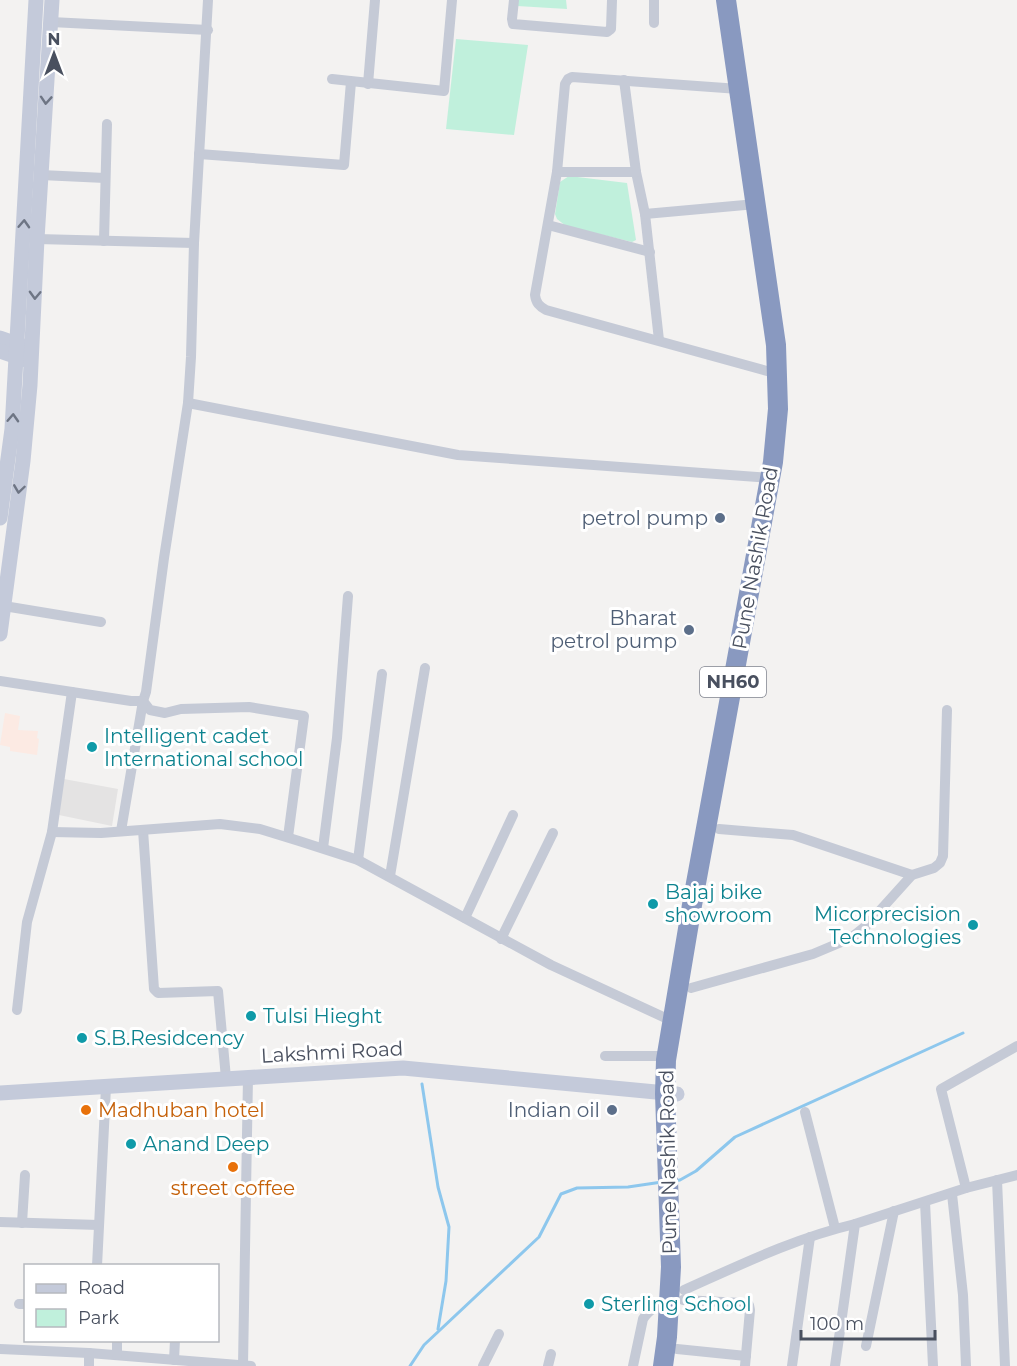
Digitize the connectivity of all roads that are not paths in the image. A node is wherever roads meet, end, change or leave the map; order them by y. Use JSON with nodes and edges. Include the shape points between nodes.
{"nodes":[{"id":1,"x":36,"y":0,"type":"edge"},
{"id":2,"x":52,"y":0,"type":"edge"},
{"id":3,"x":208,"y":0,"type":"edge"},
{"id":4,"x":375,"y":0,"type":"edge"},
{"id":5,"x":452,"y":0,"type":"edge"},
{"id":6,"x":514,"y":0,"type":"edge"},
{"id":7,"x":612,"y":0,"type":"edge"},
{"id":8,"x":654,"y":0,"type":"edge"},
{"id":9,"x":726,"y":0,"type":"edge"},
{"id":10,"x":738,"y":0,"type":"edge"},
{"id":11,"x":51,"y":22,"type":"junction"},
{"id":12,"x":654,"y":23,"type":"dead end"},
{"id":13,"x":208,"y":30,"type":"junction"},
{"id":14,"x":332,"y":80,"type":"dead end"},
{"id":15,"x":624,"y":80,"type":"junction"},
{"id":16,"x":351,"y":82,"type":"junction"},
{"id":17,"x":368,"y":84,"type":"junction"},
{"id":18,"x":739,"y":89,"type":"junction"},
{"id":19,"x":107,"y":124,"type":"dead end"},
{"id":20,"x":199,"y":154,"type":"junction"},
{"id":21,"x":556,"y":172,"type":"junction"},
{"id":22,"x":636,"y":172,"type":"junction"},
{"id":23,"x":41,"y":175,"type":"junction"},
{"id":24,"x":105,"y":178,"type":"junction"},
{"id":25,"x":756,"y":204,"type":"junction"},
{"id":26,"x":645,"y":214,"type":"junction"},
{"id":27,"x":548,"y":225,"type":"junction"},
{"id":28,"x":36,"y":238,"type":"junction"},
{"id":29,"x":104,"y":241,"type":"junction"},
{"id":30,"x":194,"y":243,"type":"junction"},
{"id":31,"x":650,"y":252,"type":"junction"},
{"id":32,"x":0,"y":338,"type":"edge"},
{"id":33,"x":659,"y":340,"type":"junction"},
{"id":34,"x":0,"y":351,"type":"edge"},
{"id":35,"x":16,"y":351,"type":"junction"},
{"id":36,"x":32,"y":356,"type":"junction"},
{"id":37,"x":778,"y":374,"type":"junction"},
{"id":38,"x":188,"y":403,"type":"junction"},
{"id":39,"x":770,"y":478,"type":"junction"},
{"id":40,"x":0,"y":518,"type":"edge"},
{"id":41,"x":348,"y":596,"type":"dead end"},
{"id":42,"x":4,"y":606,"type":"junction"},
{"id":43,"x":101,"y":622,"type":"dead end"},
{"id":44,"x":0,"y":634,"type":"edge"},
{"id":45,"x":425,"y":668,"type":"dead end"},
{"id":46,"x":382,"y":675,"type":"dead end"},
{"id":47,"x":0,"y":681,"type":"edge"},
{"id":48,"x":72,"y":692,"type":"junction"},
{"id":49,"x":143,"y":701,"type":"junction"},
{"id":50,"x":947,"y":710,"type":"dead end"},
{"id":51,"x":513,"y":816,"type":"dead end"},
{"id":52,"x":719,"y":829,"type":"junction"},
{"id":53,"x":143,"y":830,"type":"junction"},
{"id":54,"x":121,"y":831,"type":"junction"},
{"id":55,"x":52,"y":832,"type":"junction"},
{"id":56,"x":554,"y":833,"type":"dead end"},
{"id":57,"x":288,"y":837,"type":"junction"},
{"id":58,"x":323,"y":848,"type":"junction"},
{"id":59,"x":358,"y":860,"type":"junction"},
{"id":60,"x":912,"y":875,"type":"junction"},
{"id":61,"x":390,"y":876,"type":"junction"},
{"id":62,"x":465,"y":918,"type":"junction"},
{"id":63,"x":501,"y":939,"type":"junction"},
{"id":64,"x":691,"y":988,"type":"junction"},
{"id":65,"x":17,"y":1010,"type":"dead end"},
{"id":66,"x":672,"y":1021,"type":"junction"},
{"id":67,"x":1017,"y":1046,"type":"edge"},
{"id":68,"x":605,"y":1056,"type":"dead end"},
{"id":69,"x":667,"y":1056,"type":"junction"},
{"id":70,"x":248,"y":1077,"type":"junction"},
{"id":71,"x":226,"y":1078,"type":"junction"},
{"id":72,"x":106,"y":1087,"type":"junction"},
{"id":73,"x":0,"y":1093,"type":"edge"},
{"id":74,"x":671,"y":1094,"type":"junction"},
{"id":75,"x":805,"y":1112,"type":"dead end"},
{"id":76,"x":25,"y":1174,"type":"dead end"},
{"id":77,"x":1017,"y":1175,"type":"edge"},
{"id":78,"x":997,"y":1180,"type":"junction"},
{"id":79,"x":966,"y":1188,"type":"junction"},
{"id":80,"x":952,"y":1194,"type":"junction"},
{"id":81,"x":925,"y":1202,"type":"junction"},
{"id":82,"x":894,"y":1212,"type":"junction"},
{"id":83,"x":0,"y":1222,"type":"edge"},
{"id":84,"x":22,"y":1223,"type":"junction"},
{"id":85,"x":855,"y":1224,"type":"junction"},
{"id":86,"x":99,"y":1225,"type":"junction"},
{"id":87,"x":835,"y":1228,"type":"junction"},
{"id":88,"x":810,"y":1237,"type":"junction"},
{"id":89,"x":97,"y":1264,"type":"edge"},
{"id":90,"x":679,"y":1298,"type":"junction"},
{"id":91,"x":499,"y":1334,"type":"dead end"},
{"id":92,"x":117,"y":1342,"type":"edge"},
{"id":93,"x":175,"y":1342,"type":"edge"},
{"id":94,"x":46,"y":1346,"type":"edge"},
{"id":95,"x":866,"y":1346,"type":"dead end"},
{"id":96,"x":0,"y":1349,"type":"edge"},
{"id":97,"x":89,"y":1353,"type":"junction"},
{"id":98,"x":551,"y":1354,"type":"dead end"},
{"id":99,"x":117,"y":1355,"type":"junction"},
{"id":100,"x":676,"y":1358,"type":"edge"},
{"id":101,"x":745,"y":1361,"type":"edge"},
{"id":102,"x":168,"y":1362,"type":"edge"},
{"id":103,"x":206,"y":1364,"type":"edge"},
{"id":104,"x":243,"y":1365,"type":"edge"},
{"id":105,"x":89,"y":1366,"type":"edge"},
{"id":106,"x":250,"y":1366,"type":"edge"},
{"id":107,"x":483,"y":1366,"type":"edge"},
{"id":108,"x":548,"y":1366,"type":"edge"},
{"id":109,"x":633,"y":1366,"type":"edge"},
{"id":110,"x":663,"y":1366,"type":"edge"},
{"id":111,"x":792,"y":1366,"type":"edge"},
{"id":112,"x":835,"y":1366,"type":"edge"},
{"id":113,"x":933,"y":1366,"type":"edge"},
{"id":114,"x":966,"y":1366,"type":"edge"},
{"id":115,"x":1005,"y":1366,"type":"edge"}],
"edges":[{"from":35,"to":1,"type":"main road","one_way":true},
{"from":2,"to":11,"type":"main road"},
{"from":3,"to":13,"type":"street"},
{"from":4,"to":17,"type":"street"},
{"from":5,"to":17,"type":"street","via":[[444,91]]},
{"from":6,"to":7,"type":"street","via":[[513,24],[607,32],[612,24]]},
{"from":8,"to":12,"type":"street"},
{"from":9,"to":18,"type":"highway","name":"Pune Nashik Road","number":"NH60"},
{"from":10,"to":52,"type":"highway","name":"Pune Nashik Road","number":"NH60","via":[[782,299],[791,396],[785,466]]},
{"from":11,"to":13,"type":"street"},
{"from":11,"to":23,"type":"main road","one_way":true},
{"from":13,"to":20,"type":"street"},
{"from":14,"to":16,"type":"street"},
{"from":15,"to":18,"type":"street"},
{"from":15,"to":21,"type":"street","via":[[568,79]]},
{"from":15,"to":22,"type":"street"},
{"from":16,"to":17,"type":"street"},
{"from":16,"to":20,"type":"street","via":[[344,165]]},
{"from":18,"to":25,"type":"highway","name":"Pune Nashik Road","number":"NH60"},
{"from":19,"to":24,"type":"street"},
{"from":20,"to":30,"type":"street"},
{"from":21,"to":22,"type":"street"},
{"from":21,"to":27,"type":"street"},
{"from":22,"to":26,"type":"street"},
{"from":23,"to":24,"type":"street"},
{"from":23,"to":28,"type":"main road"},
{"from":24,"to":29,"type":"street"},
{"from":25,"to":26,"type":"street"},
{"from":25,"to":37,"type":"highway","name":"Pune Nashik Road","number":"NH60"},
{"from":26,"to":31,"type":"street"},
{"from":27,"to":31,"type":"street"},
{"from":27,"to":33,"type":"street","via":[[534,295],[539,306]]},
{"from":28,"to":29,"type":"street"},
{"from":28,"to":36,"type":"main road","one_way":true},
{"from":29,"to":30,"type":"street"},
{"from":30,"to":38,"type":"street"},
{"from":31,"to":33,"type":"street"},
{"from":32,"to":35,"type":"main road"},
{"from":33,"to":37,"type":"street"},
{"from":34,"to":35,"type":"main road"},
{"from":35,"to":36,"type":"main road"},
{"from":40,"to":35,"type":"main road","one_way":true,"via":[[12,429]]},
{"from":36,"to":42,"type":"main road","one_way":true},
{"from":37,"to":39,"type":"highway","name":"Pune Nashik Road","number":"NH60"},
{"from":38,"to":39,"type":"street","via":[[458,454]]},
{"from":38,"to":49,"type":"street"},
{"from":39,"to":66,"type":"highway","name":"Pune Nashik Road","number":"NH60"},
{"from":41,"to":58,"type":"street","via":[[337,738]]},
{"from":42,"to":43,"type":"street"},
{"from":42,"to":44,"type":"main road"},
{"from":45,"to":61,"type":"street"},
{"from":46,"to":59,"type":"street"},
{"from":47,"to":48,"type":"street"},
{"from":48,"to":49,"type":"street"},
{"from":48,"to":55,"type":"street"},
{"from":49,"to":54,"type":"street"},
{"from":49,"to":57,"type":"street","via":[[150,710],[165,713],[181,709],[249,708],[304,716]]},
{"from":50,"to":60,"type":"street","via":[[942,856],[934,868]]},
{"from":51,"to":62,"type":"street"},
{"from":52,"to":60,"type":"street","via":[[793,835]]},
{"from":52,"to":64,"type":"highway","name":"Pune Nashik Road","number":"NH60"},
{"from":53,"to":54,"type":"street"},
{"from":53,"to":57,"type":"street","via":[[219,824]]},
{"from":53,"to":71,"type":"street","via":[[154,989],[158,993],[218,991]]},
{"from":54,"to":55,"type":"street"},
{"from":55,"to":65,"type":"street","via":[[27,922]]},
{"from":56,"to":63,"type":"street"},
{"from":57,"to":58,"type":"street"},
{"from":58,"to":59,"type":"street"},
{"from":59,"to":61,"type":"street"},
{"from":60,"to":64,"type":"street","via":[[851,938],[813,954]]},
{"from":61,"to":62,"type":"street"},
{"from":62,"to":63,"type":"street"},
{"from":63,"to":66,"type":"street"},
{"from":64,"to":74,"type":"highway","name":"Pune Nashik Road","number":"NH60"},
{"from":66,"to":69,"type":"highway","name":"Pune Nashik Road","number":"NH60"},
{"from":67,"to":79,"type":"street","via":[[941,1089]]},
{"from":68,"to":69,"type":"street"},
{"from":69,"to":74,"type":"highway","name":"Pune Nashik Road","number":"NH60"},
{"from":70,"to":71,"type":"main road","name":"Lakshmi Road"},
{"from":70,"to":74,"type":"main road","name":"Lakshmi Road","via":[[403,1068]]},
{"from":70,"to":104,"type":"street"},
{"from":71,"to":72,"type":"main road","name":"Lakshmi Road"},
{"from":72,"to":73,"type":"main road","name":"Lakshmi Road"},
{"from":72,"to":86,"type":"street"},
{"from":74,"to":90,"type":"highway","name":"Pune Nashik Road","number":"NH60","via":[[671,1267]]},
{"from":75,"to":87,"type":"street"},
{"from":76,"to":84,"type":"street"},
{"from":77,"to":78,"type":"street"},
{"from":78,"to":79,"type":"street"},
{"from":78,"to":115,"type":"street"},
{"from":79,"to":80,"type":"street"},
{"from":80,"to":81,"type":"street"},
{"from":80,"to":114,"type":"street"},
{"from":81,"to":82,"type":"street"},
{"from":81,"to":113,"type":"street"},
{"from":82,"to":85,"type":"street"},
{"from":82,"to":95,"type":"street"},
{"from":83,"to":84,"type":"street"},
{"from":84,"to":86,"type":"street"},
{"from":85,"to":87,"type":"street"},
{"from":85,"to":112,"type":"street"},
{"from":86,"to":89,"type":"street"},
{"from":87,"to":88,"type":"street"},
{"from":88,"to":90,"type":"street","via":[[779,1248]]},
{"from":88,"to":111,"type":"street"},
{"from":90,"to":100,"type":"highway","name":"Pune Nashik Road","number":"NH60"},
{"from":90,"to":101,"type":"street","via":[[748,1305]]},
{"from":90,"to":109,"type":"street","via":[[656,1306],[642,1319]]},
{"from":90,"to":110,"type":"highway","name":"Pune Nashik Road","number":"NH60"},
{"from":91,"to":107,"type":"street"},
{"from":92,"to":99,"type":"street"},
{"from":93,"to":102,"type":"street"},
{"from":94,"to":96,"type":"street"},
{"from":94,"to":97,"type":"street"},
{"from":97,"to":99,"type":"street"},
{"from":97,"to":105,"type":"street"},
{"from":98,"to":108,"type":"street"},
{"from":99,"to":102,"type":"street"},
{"from":100,"to":101,"type":"street"},
{"from":102,"to":103,"type":"street"},
{"from":103,"to":104,"type":"street"},
{"from":104,"to":106,"type":"street"}]}
